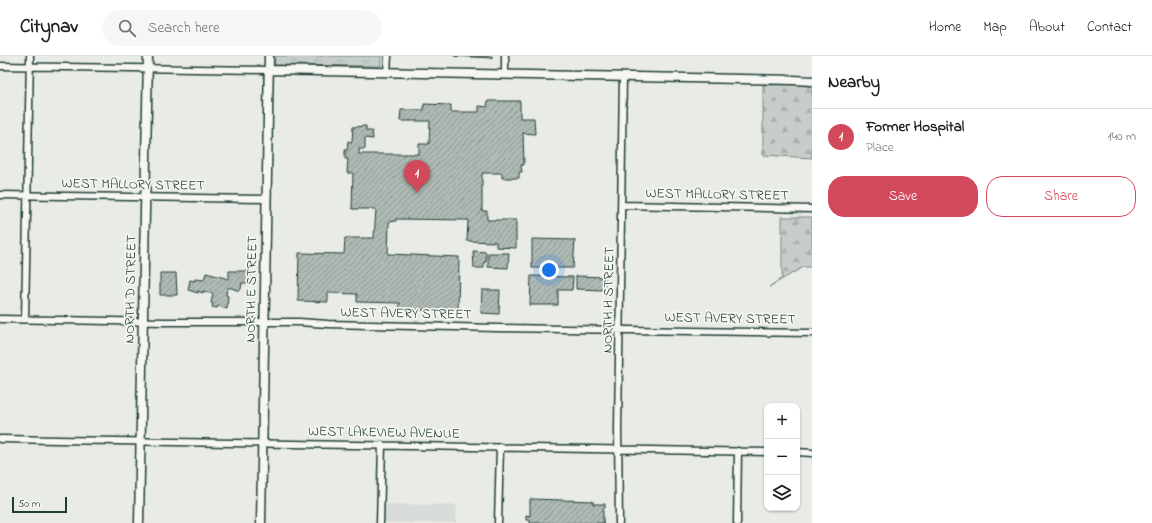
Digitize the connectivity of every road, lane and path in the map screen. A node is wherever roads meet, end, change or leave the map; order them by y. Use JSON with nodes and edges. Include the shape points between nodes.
{"nodes":[{"id":1,"x":30,"y":56,"type":"edge"},
{"id":2,"x":148,"y":56,"type":"edge"},
{"id":3,"x":269,"y":56,"type":"edge"},
{"id":4,"x":388,"y":56,"type":"edge"},
{"id":5,"x":505,"y":56,"type":"edge"},
{"id":6,"x":0,"y":66,"type":"edge"},
{"id":7,"x":29,"y":67,"type":"junction"},
{"id":8,"x":147,"y":69,"type":"junction"},
{"id":9,"x":268,"y":70,"type":"junction"},
{"id":10,"x":388,"y":73,"type":"junction"},
{"id":11,"x":505,"y":75,"type":"junction"},
{"id":12,"x":623,"y":77,"type":"junction"},
{"id":13,"x":812,"y":81,"type":"edge"},
{"id":14,"x":0,"y":194,"type":"edge"},
{"id":15,"x":27,"y":195,"type":"junction"},
{"id":16,"x":145,"y":197,"type":"junction"},
{"id":17,"x":266,"y":199,"type":"junction"},
{"id":18,"x":622,"y":205,"type":"junction"},
{"id":19,"x":812,"y":210,"type":"edge"},
{"id":20,"x":0,"y":319,"type":"edge"},
{"id":21,"x":25,"y":319,"type":"junction"},
{"id":22,"x":143,"y":322,"type":"junction"},
{"id":23,"x":264,"y":322,"type":"junction"},
{"id":24,"x":620,"y":330,"type":"junction"},
{"id":25,"x":812,"y":333,"type":"edge"},
{"id":26,"x":0,"y":439,"type":"edge"},
{"id":27,"x":141,"y":441,"type":"junction"},
{"id":28,"x":262,"y":443,"type":"junction"},
{"id":29,"x":382,"y":445,"type":"junction"},
{"id":30,"x":500,"y":447,"type":"junction"},
{"id":31,"x":619,"y":449,"type":"junction"},
{"id":32,"x":738,"y":452,"type":"junction"},
{"id":33,"x":764,"y":452,"type":"edge"},
{"id":34,"x":800,"y":452,"type":"edge"},
{"id":35,"x":812,"y":453,"type":"edge"},
{"id":36,"x":139,"y":523,"type":"edge"},
{"id":37,"x":261,"y":523,"type":"edge"},
{"id":38,"x":380,"y":523,"type":"edge"},
{"id":39,"x":498,"y":523,"type":"edge"},
{"id":40,"x":619,"y":523,"type":"edge"},
{"id":41,"x":737,"y":523,"type":"edge"}],
"edges":[{"from":1,"to":7,"type":"street"},
{"from":2,"to":8,"type":"street","name":"NORTH D STREET"},
{"from":3,"to":9,"type":"street","name":"NORTH E STREET"},
{"from":4,"to":10,"type":"street"},
{"from":5,"to":11,"type":"street"},
{"from":6,"to":7,"type":"street"},
{"from":7,"to":8,"type":"street"},
{"from":7,"to":15,"type":"street"},
{"from":8,"to":9,"type":"street"},
{"from":8,"to":16,"type":"street","name":"NORTH D STREET"},
{"from":9,"to":10,"type":"street"},
{"from":9,"to":17,"type":"street","name":"NORTH E STREET"},
{"from":10,"to":11,"type":"street"},
{"from":11,"to":12,"type":"street"},
{"from":12,"to":13,"type":"street"},
{"from":12,"to":18,"type":"street","name":"NORTH H STREET"},
{"from":14,"to":15,"type":"street","name":"WEST MALLORY STREET"},
{"from":15,"to":16,"type":"street","name":"WEST MALLORY STREET"},
{"from":15,"to":21,"type":"street"},
{"from":16,"to":17,"type":"street","name":"WEST MALLORY STREET"},
{"from":16,"to":22,"type":"street","name":"NORTH D STREET"},
{"from":17,"to":23,"type":"street","name":"NORTH E STREET"},
{"from":18,"to":19,"type":"street","name":"WEST MALLORY STREET"},
{"from":18,"to":24,"type":"street","name":"NORTH H STREET"},
{"from":20,"to":21,"type":"street","name":"WEST AVERY STREET"},
{"from":21,"to":22,"type":"street","name":"WEST AVERY STREET"},
{"from":22,"to":23,"type":"street","name":"WEST AVERY STREET"},
{"from":22,"to":27,"type":"street","name":"NORTH D STREET"},
{"from":23,"to":24,"type":"street","name":"WEST AVERY STREET"},
{"from":23,"to":28,"type":"street","name":"NORTH E STREET"},
{"from":24,"to":25,"type":"street","name":"WEST AVERY STREET"},
{"from":24,"to":31,"type":"street","name":"NORTH H STREET"},
{"from":26,"to":27,"type":"street","name":"WEST LAKEVIEW AVENUE"},
{"from":27,"to":28,"type":"street","name":"WEST LAKEVIEW AVENUE"},
{"from":27,"to":36,"type":"street","name":"NORTH D STREET"},
{"from":28,"to":29,"type":"street","name":"WEST LAKEVIEW AVENUE"},
{"from":28,"to":37,"type":"street","name":"NORTH E STREET"},
{"from":29,"to":30,"type":"street","name":"WEST LAKEVIEW AVENUE"},
{"from":29,"to":38,"type":"street"},
{"from":30,"to":31,"type":"street","name":"WEST LAKEVIEW AVENUE"},
{"from":30,"to":39,"type":"street"},
{"from":31,"to":32,"type":"street","name":"WEST LAKEVIEW AVENUE"},
{"from":31,"to":40,"type":"street","name":"NORTH H STREET"},
{"from":32,"to":33,"type":"street","name":"WEST LAKEVIEW AVENUE"},
{"from":32,"to":41,"type":"street"},
{"from":34,"to":35,"type":"street"}]}
